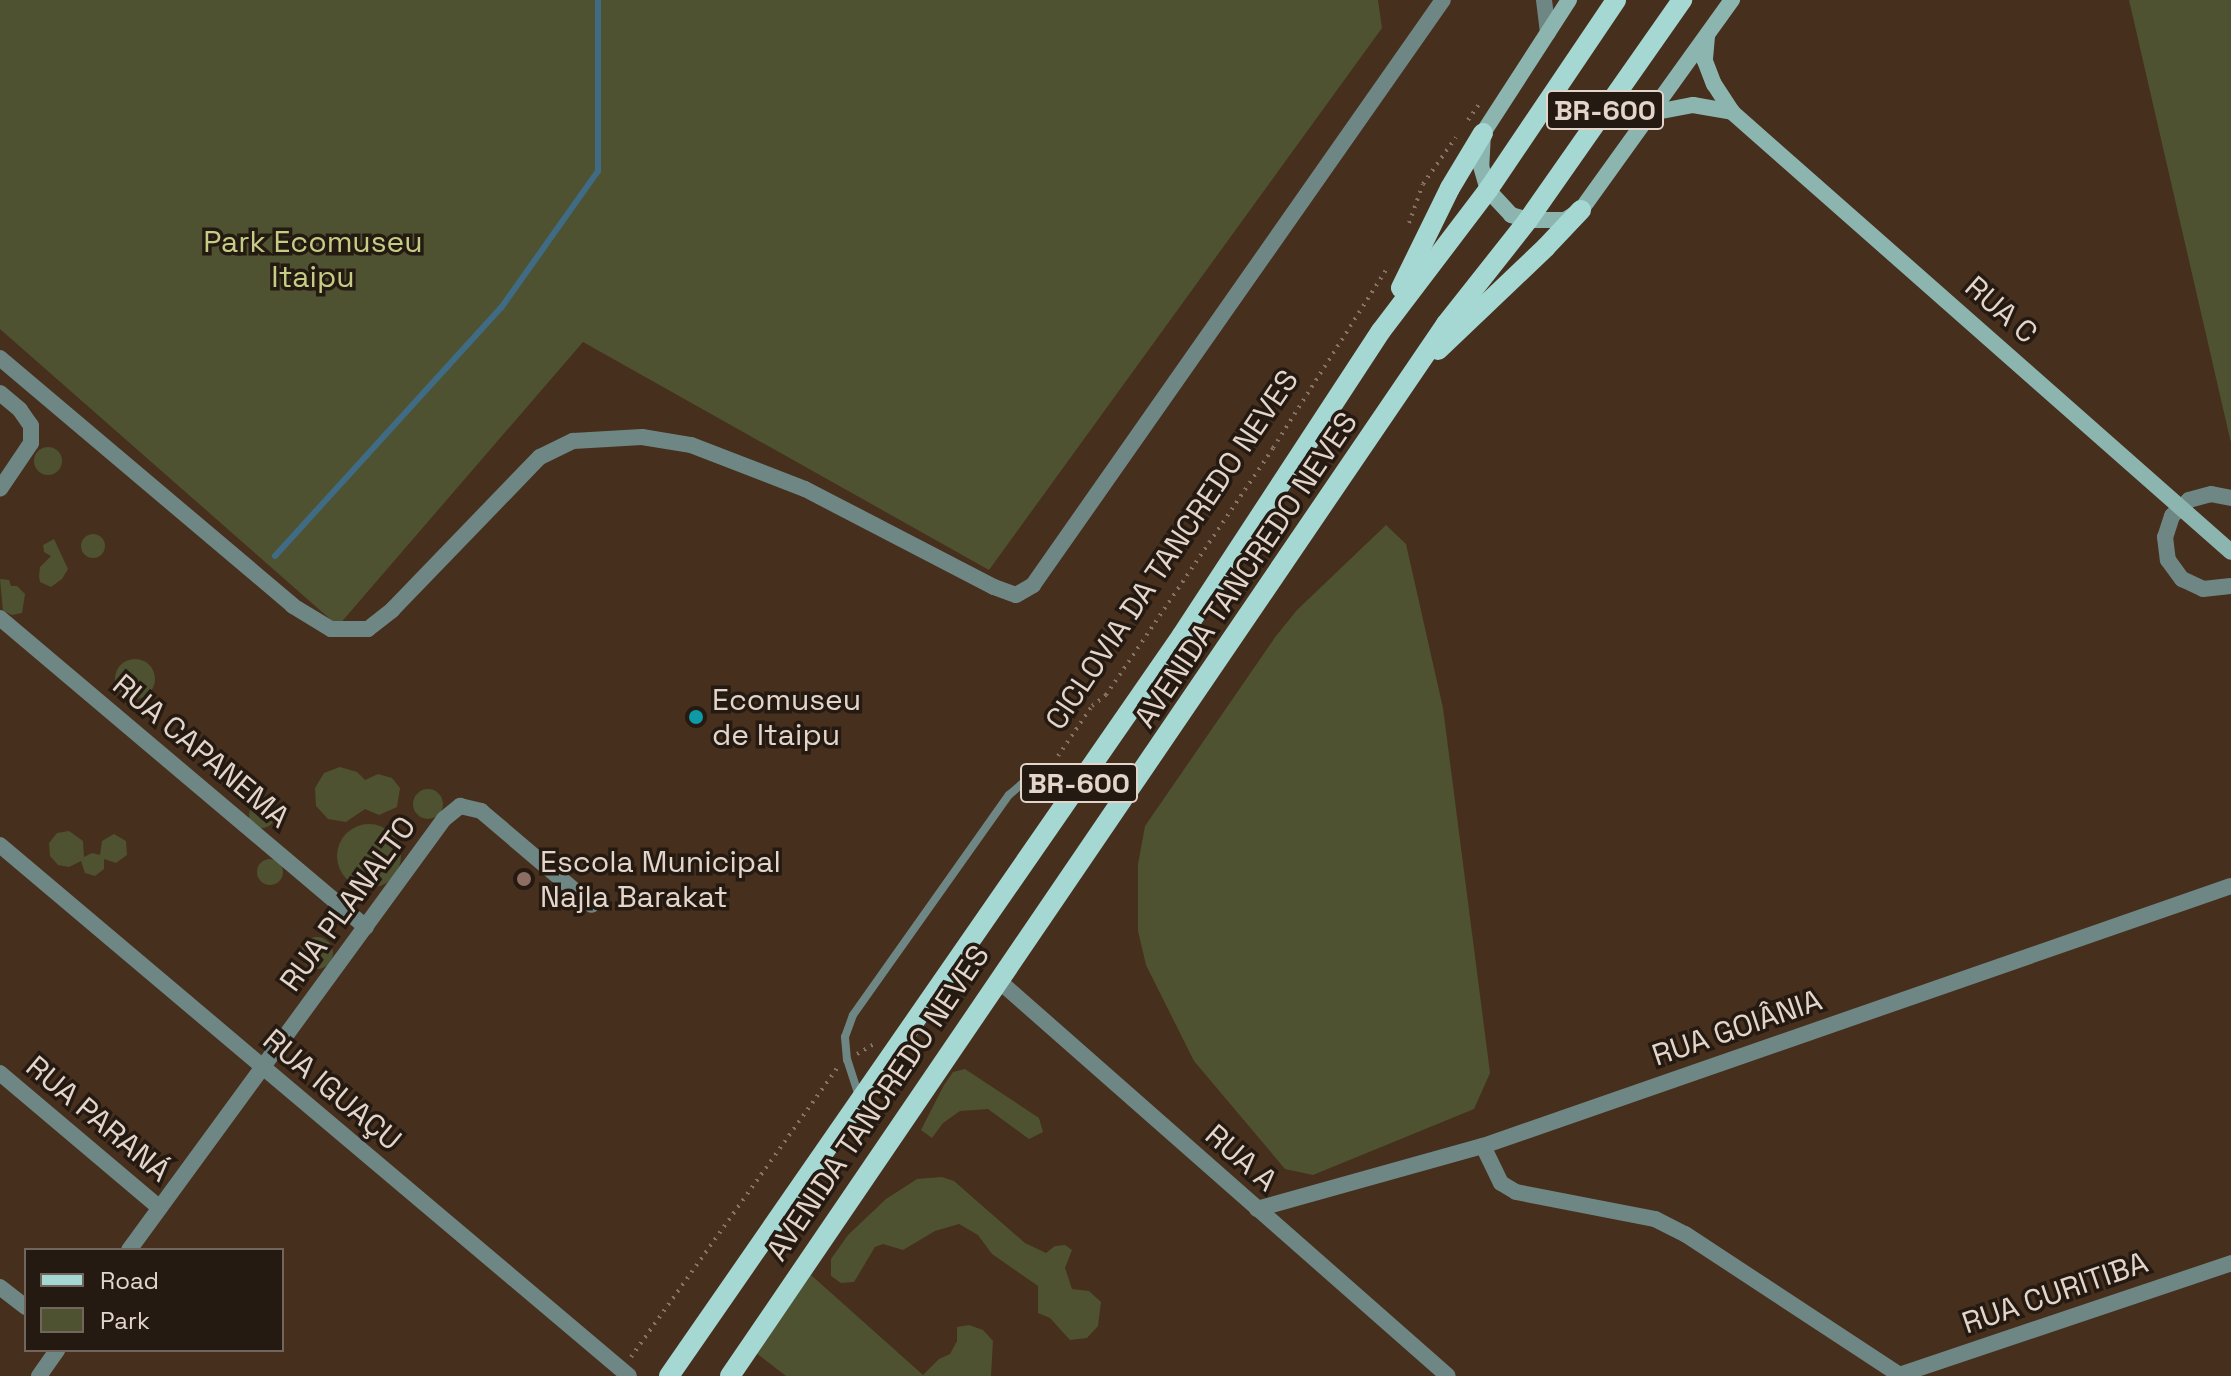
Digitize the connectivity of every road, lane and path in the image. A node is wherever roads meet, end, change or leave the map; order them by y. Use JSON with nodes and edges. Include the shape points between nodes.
{"nodes":[{"id":1,"x":1443,"y":0,"type":"edge"},
{"id":2,"x":1544,"y":0,"type":"edge"},
{"id":3,"x":1569,"y":0,"type":"edge"},
{"id":4,"x":1616,"y":0,"type":"edge"},
{"id":5,"x":1682,"y":0,"type":"edge"},
{"id":6,"x":1732,"y":0,"type":"edge"},
{"id":7,"x":1548,"y":33,"type":"junction"},
{"id":8,"x":1707,"y":36,"type":"junction"},
{"id":9,"x":1485,"y":95,"type":"dead end"},
{"id":10,"x":1732,"y":112,"type":"junction"},
{"id":11,"x":1651,"y":113,"type":"junction"},
{"id":12,"x":1475,"y":126,"type":"junction"},
{"id":13,"x":1458,"y":133,"type":"dead end"},
{"id":14,"x":1488,"y":190,"type":"junction"},
{"id":15,"x":1581,"y":210,"type":"junction"},
{"id":16,"x":1528,"y":220,"type":"junction"},
{"id":17,"x":1405,"y":234,"type":"dead end"},
{"id":18,"x":1392,"y":260,"type":"dead end"},
{"id":19,"x":1381,"y":331,"type":"junction"},
{"id":20,"x":0,"y":358,"type":"edge"},
{"id":21,"x":1420,"y":366,"type":"junction"},
{"id":22,"x":0,"y":393,"type":"edge"},
{"id":23,"x":0,"y":489,"type":"edge"},
{"id":24,"x":2231,"y":498,"type":"edge"},
{"id":25,"x":2182,"y":505,"type":"junction"},
{"id":26,"x":2231,"y":552,"type":"edge"},
{"id":27,"x":2231,"y":586,"type":"edge"},
{"id":28,"x":0,"y":618,"type":"edge"},
{"id":29,"x":1091,"y":767,"type":"junction"},
{"id":30,"x":1056,"y":770,"type":"junction"},
{"id":31,"x":0,"y":845,"type":"edge"},
{"id":32,"x":2231,"y":886,"type":"edge"},
{"id":33,"x":592,"y":905,"type":"dead end"},
{"id":34,"x":366,"y":927,"type":"junction"},
{"id":35,"x":998,"y":980,"type":"junction"},
{"id":36,"x":874,"y":1044,"type":"dead end"},
{"id":37,"x":847,"y":1060,"type":"junction"},
{"id":38,"x":262,"y":1067,"type":"junction"},
{"id":39,"x":0,"y":1073,"type":"edge"},
{"id":40,"x":861,"y":1099,"type":"junction"},
{"id":41,"x":1483,"y":1146,"type":"junction"},
{"id":42,"x":160,"y":1208,"type":"junction"},
{"id":43,"x":1257,"y":1209,"type":"junction"},
{"id":44,"x":130,"y":1248,"type":"edge"},
{"id":45,"x":2231,"y":1263,"type":"edge"},
{"id":46,"x":0,"y":1287,"type":"edge"},
{"id":47,"x":24,"y":1305,"type":"edge"},
{"id":48,"x":56,"y":1352,"type":"edge"},
{"id":49,"x":626,"y":1373,"type":"edge"},
{"id":50,"x":39,"y":1376,"type":"edge"},
{"id":51,"x":669,"y":1376,"type":"edge"},
{"id":52,"x":730,"y":1376,"type":"edge"},
{"id":53,"x":1448,"y":1376,"type":"edge"},
{"id":54,"x":1899,"y":1376,"type":"edge"}],
"edges":[{"from":1,"to":20,"type":"street","via":[[1033,585],[1016,595],[805,489],[691,445],[642,437],[573,441],[540,457],[392,610],[368,629],[331,629],[293,606]]},
{"from":2,"to":7,"type":"street"},
{"from":3,"to":7,"type":"street"},
{"from":4,"to":14,"type":"main road","name":"AVENIDA TANCREDO NEVES","number":"BR-600"},
{"from":5,"to":16,"type":"main road","name":"AVENIDA TANCREDO NEVES","number":"BR-600"},
{"from":6,"to":8,"type":"street"},
{"from":7,"to":12,"type":"street"},
{"from":8,"to":10,"type":"street","name":"RUA C","via":[[1705,61]]},
{"from":8,"to":11,"type":"street"},
{"from":9,"to":12,"type":"path"},
{"from":10,"to":11,"type":"street","via":[[1693,105]]},
{"from":10,"to":25,"type":"street","name":"RUA C"},
{"from":11,"to":15,"type":"street"},
{"from":12,"to":14,"type":"street"},
{"from":12,"to":19,"type":"main road"},
{"from":13,"to":17,"type":"path","via":[[1423,184]]},
{"from":14,"to":16,"type":"street","via":[[1511,215]]},
{"from":14,"to":19,"type":"main road","name":"AVENIDA TANCREDO NEVES","number":"BR-600"},
{"from":15,"to":16,"type":"street","via":[[1565,220]]},
{"from":15,"to":21,"type":"main road"},
{"from":16,"to":21,"type":"main road","name":"AVENIDA TANCREDO NEVES","number":"BR-600","via":[[1446,324]]},
{"from":18,"to":30,"type":"path","name":"CICLOVIA DA TANCREDO NEVES","via":[[1247,487],[1106,695],[1092,706],[1058,756]]},
{"from":19,"to":29,"type":"main road","name":"AVENIDA TANCREDO NEVES","number":"BR-600"},
{"from":21,"to":35,"type":"main road","name":"AVENIDA TANCREDO NEVES","number":"BR-600"},
{"from":22,"to":23,"type":"street","via":[[31,426],[31,443]]},
{"from":24,"to":25,"type":"street","via":[[2200,495]]},
{"from":25,"to":26,"type":"street","name":"RUA C"},
{"from":25,"to":27,"type":"street","via":[[2165,537],[2174,570],[2203,589]]},
{"from":28,"to":34,"type":"street","name":"RUA CAPANEMA"},
{"from":29,"to":30,"type":"lane"},
{"from":29,"to":40,"type":"main road","name":"AVENIDA TANCREDO NEVES","number":"BR-600"},
{"from":30,"to":37,"type":"lane","via":[[1026,780],[1009,795],[853,1015],[845,1037]]},
{"from":31,"to":38,"type":"street","name":"RUA IGUAÇU"},
{"from":32,"to":41,"type":"street","name":"RUA GOIÂNIA"},
{"from":33,"to":34,"type":"street","name":"RUA PLANALTO","via":[[481,811],[460,806],[444,819]]},
{"from":34,"to":38,"type":"street","name":"RUA PLANALTO"},
{"from":35,"to":43,"type":"street","name":"RUA A"},
{"from":35,"to":52,"type":"main road","name":"AVENIDA TANCREDO NEVES","number":"BR-600"},
{"from":36,"to":37,"type":"path"},
{"from":37,"to":40,"type":"lane"},
{"from":37,"to":49,"type":"path"},
{"from":38,"to":42,"type":"street","name":"RUA PLANALTO"},
{"from":38,"to":49,"type":"street","name":"RUA IGUAÇU"},
{"from":39,"to":42,"type":"street","name":"RUA PARANÁ"},
{"from":40,"to":51,"type":"main road","name":"AVENIDA TANCREDO NEVES","number":"BR-600"},
{"from":41,"to":43,"type":"street","name":"RUA GOIÂNIA"},
{"from":41,"to":54,"type":"street","via":[[1501,1183],[1516,1192],[1655,1219]]},
{"from":42,"to":44,"type":"street","name":"RUA PLANALTO"},
{"from":43,"to":53,"type":"street","name":"RUA A"},
{"from":45,"to":54,"type":"street","name":"RUA CURITIBA"},
{"from":46,"to":47,"type":"street"},
{"from":48,"to":50,"type":"street"}]}
